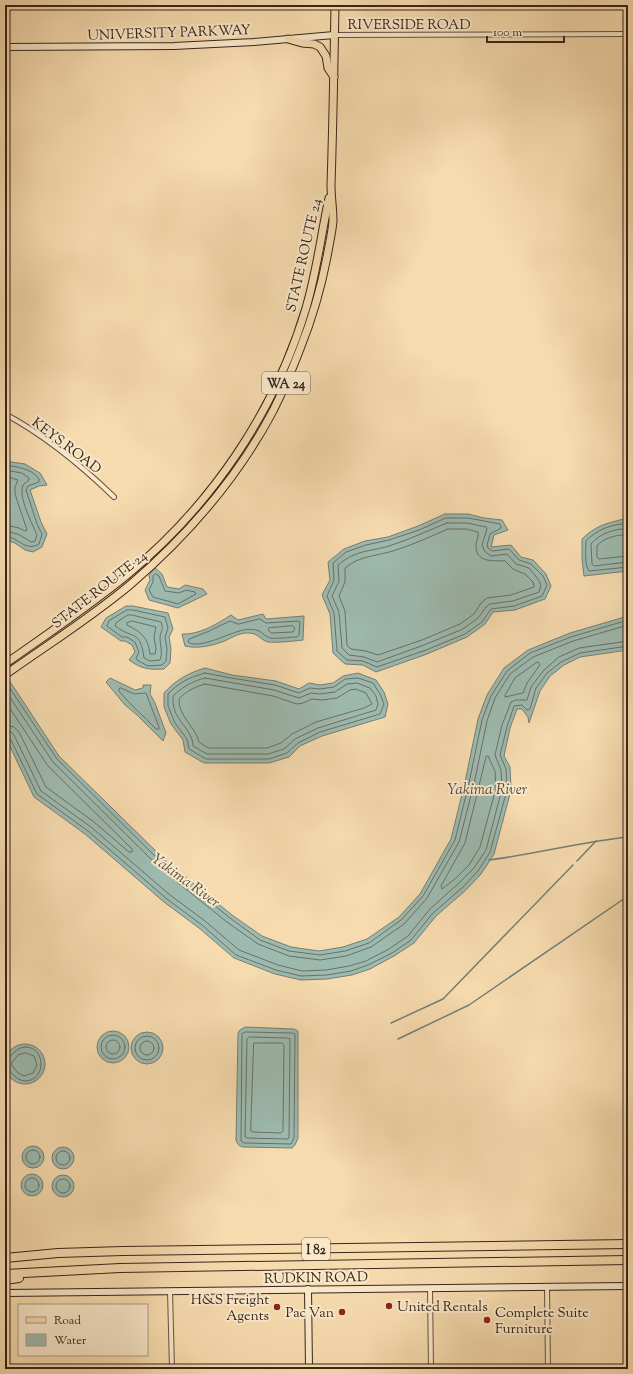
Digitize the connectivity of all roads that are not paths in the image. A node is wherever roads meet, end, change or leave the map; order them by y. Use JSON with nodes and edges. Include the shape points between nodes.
{"nodes":[{"id":1,"x":335,"y":5,"type":"edge"},
{"id":2,"x":628,"y":34,"type":"edge"},
{"id":3,"x":334,"y":35,"type":"junction"},
{"id":4,"x":288,"y":39,"type":"junction"},
{"id":5,"x":5,"y":47,"type":"edge"},
{"id":6,"x":334,"y":77,"type":"junction"},
{"id":7,"x":331,"y":188,"type":"junction"},
{"id":8,"x":5,"y":414,"type":"edge"},
{"id":9,"x":114,"y":497,"type":"dead end"},
{"id":10,"x":5,"y":664,"type":"edge"},
{"id":11,"x":5,"y":675,"type":"edge"},
{"id":12,"x":628,"y":1244,"type":"edge"},
{"id":13,"x":5,"y":1258,"type":"edge"},
{"id":14,"x":628,"y":1260,"type":"edge"},
{"id":15,"x":7,"y":1277,"type":"edge"},
{"id":16,"x":628,"y":1286,"type":"edge"},
{"id":17,"x":547,"y":1287,"type":"junction"},
{"id":18,"x":430,"y":1288,"type":"junction"},
{"id":19,"x":308,"y":1289,"type":"junction"},
{"id":20,"x":170,"y":1291,"type":"junction"},
{"id":21,"x":5,"y":1293,"type":"edge"},
{"id":22,"x":172,"y":1369,"type":"edge"},
{"id":23,"x":309,"y":1369,"type":"edge"},
{"id":24,"x":431,"y":1369,"type":"edge"},
{"id":25,"x":548,"y":1369,"type":"edge"}],
"edges":[{"from":1,"to":3,"type":"main road","name":"STATE ROUTE 24","number":"WA 24"},
{"from":2,"to":3,"type":"street","name":"RIVERSIDE ROAD"},
{"from":3,"to":4,"type":"street","name":"UNIVERSITY PARKWAY"},
{"from":3,"to":6,"type":"main road","name":"STATE ROUTE 24","number":"WA 24"},
{"from":4,"to":5,"type":"street","name":"UNIVERSITY PARKWAY","via":[[174,46]]},
{"from":4,"to":6,"type":"main road","via":[[320,47]]},
{"from":6,"to":7,"type":"main road","name":"STATE ROUTE 24","number":"WA 24"},
{"from":7,"to":10,"type":"main road","name":"STATE ROUTE 24","number":"WA 24","via":[[318,262],[296,336],[274,389],[249,435],[226,469],[192,513],[128,574]]},
{"from":7,"to":11,"type":"main road","name":"STATE ROUTE 24","number":"WA 24","via":[[333,221],[324,274],[310,324],[282,392],[260,434],[236,470],[205,511],[170,548],[119,594]]},
{"from":8,"to":9,"type":"street","name":"KEYS ROAD","via":[[68,456]]},
{"from":12,"to":13,"type":"highway","number":"I 82","via":[[123,1251]]},
{"from":14,"to":15,"type":"highway","number":"I 82","via":[[120,1268]]},
{"from":16,"to":17,"type":"street","name":"RUDKIN ROAD"},
{"from":17,"to":18,"type":"street","name":"RUDKIN ROAD"},
{"from":17,"to":25,"type":"street"},
{"from":18,"to":19,"type":"street","name":"RUDKIN ROAD"},
{"from":18,"to":24,"type":"street"},
{"from":19,"to":20,"type":"street","name":"RUDKIN ROAD"},
{"from":19,"to":23,"type":"street"},
{"from":20,"to":21,"type":"street","name":"RUDKIN ROAD"},
{"from":20,"to":22,"type":"street"}]}
